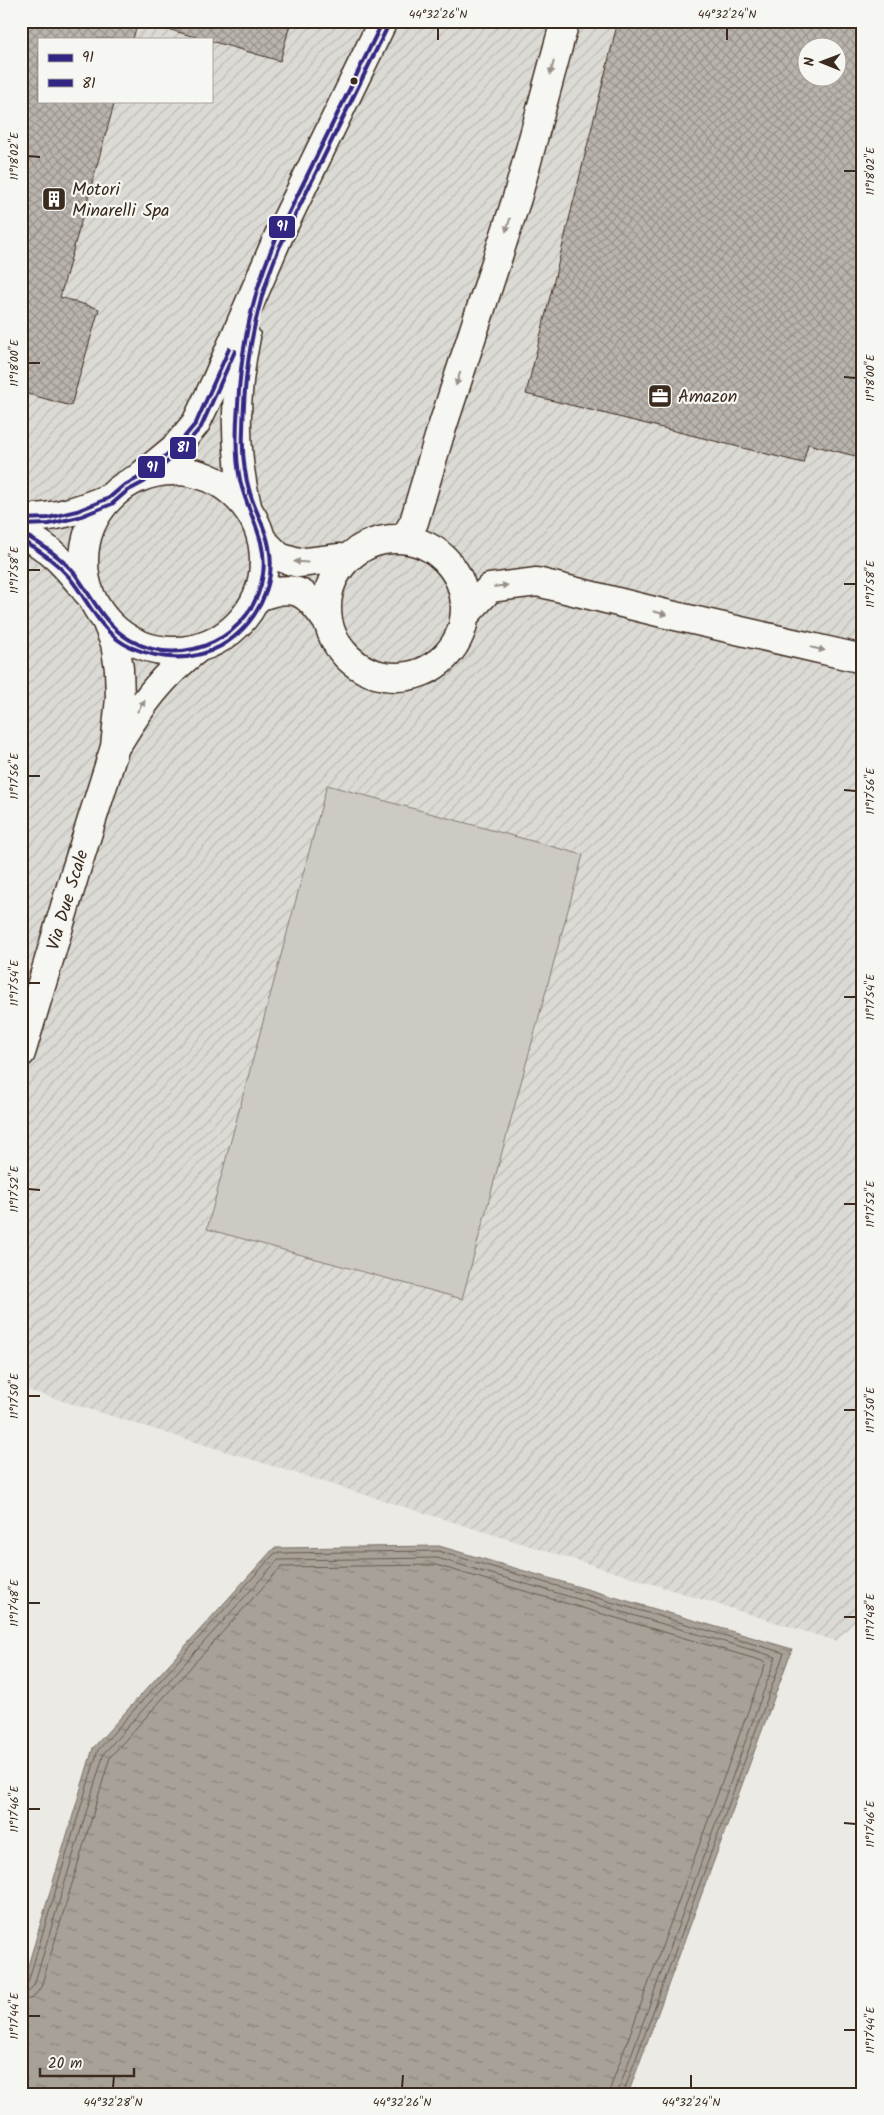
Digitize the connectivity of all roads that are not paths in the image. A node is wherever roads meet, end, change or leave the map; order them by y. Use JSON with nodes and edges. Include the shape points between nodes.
{"nodes":[{"id":1,"x":383,"y":21,"type":"edge"},
{"id":2,"x":564,"y":21,"type":"edge"},
{"id":3,"x":256,"y":292,"type":"junction"},
{"id":4,"x":140,"y":477,"type":"junction"},
{"id":5,"x":108,"y":498,"type":"junction"},
{"id":6,"x":247,"y":506,"type":"junction"},
{"id":7,"x":21,"y":519,"type":"edge"},
{"id":8,"x":21,"y":533,"type":"edge"},
{"id":9,"x":404,"y":539,"type":"junction"},
{"id":10,"x":263,"y":541,"type":"junction"},
{"id":11,"x":347,"y":559,"type":"junction"},
{"id":12,"x":91,"y":596,"type":"junction"},
{"id":13,"x":258,"y":597,"type":"junction"},
{"id":14,"x":465,"y":615,"type":"junction"},
{"id":15,"x":107,"y":622,"type":"junction"},
{"id":16,"x":329,"y":624,"type":"junction"},
{"id":17,"x":197,"y":649,"type":"junction"},
{"id":18,"x":863,"y":659,"type":"edge"},
{"id":19,"x":115,"y":747,"type":"junction"},
{"id":20,"x":21,"y":1053,"type":"edge"}],
"edges":[{"from":1,"to":3,"type":"street","via":[[279,235]]},
{"from":2,"to":9,"type":"street","one_way":true,"via":[[517,198],[414,522]]},
{"from":3,"to":4,"type":"street","via":[[196,422],[176,447]]},
{"from":3,"to":6,"type":"street","via":[[242,360],[236,435],[240,478]]},
{"from":4,"to":5,"type":"street"},
{"from":4,"to":6,"type":"street","via":[[159,471],[198,473],[217,480]]},
{"from":5,"to":7,"type":"street","via":[[48,518]]},
{"from":5,"to":12,"type":"street","via":[[93,520],[85,545],[84,571]]},
{"from":6,"to":10,"type":"street"},
{"from":8,"to":12,"type":"street","via":[[60,558]]},
{"from":9,"to":11,"type":"street","via":[[373,542]]},
{"from":9,"to":14,"type":"street","via":[[425,545],[443,557],[456,573],[464,593]]},
{"from":11,"to":10,"type":"street","one_way":true,"via":[[298,563],[279,557]]},
{"from":10,"to":13,"type":"street","via":[[263,579]]},
{"from":11,"to":16,"type":"street","via":[[336,573],[330,589]]},
{"from":12,"to":15,"type":"street"},
{"from":13,"to":16,"type":"street","via":[[275,590],[293,590],[312,599]]},
{"from":13,"to":17,"type":"street","via":[[240,623],[220,639]]},
{"from":14,"to":16,"type":"street","via":[[459,636],[448,654],[431,667],[411,675],[390,676],[369,671],[351,660],[337,644]]},
{"from":14,"to":18,"type":"street","one_way":true,"via":[[490,588],[537,582]]},
{"from":15,"to":17,"type":"street","via":[[126,638],[148,648],[172,652]]},
{"from":15,"to":19,"type":"street","name":"Via Due Scale","via":[[119,669]]},
{"from":19,"to":17,"type":"street","name":"Via Due Scale","one_way":true,"via":[[144,700],[174,667]]},
{"from":19,"to":20,"type":"street","name":"Via Due Scale"}]}
